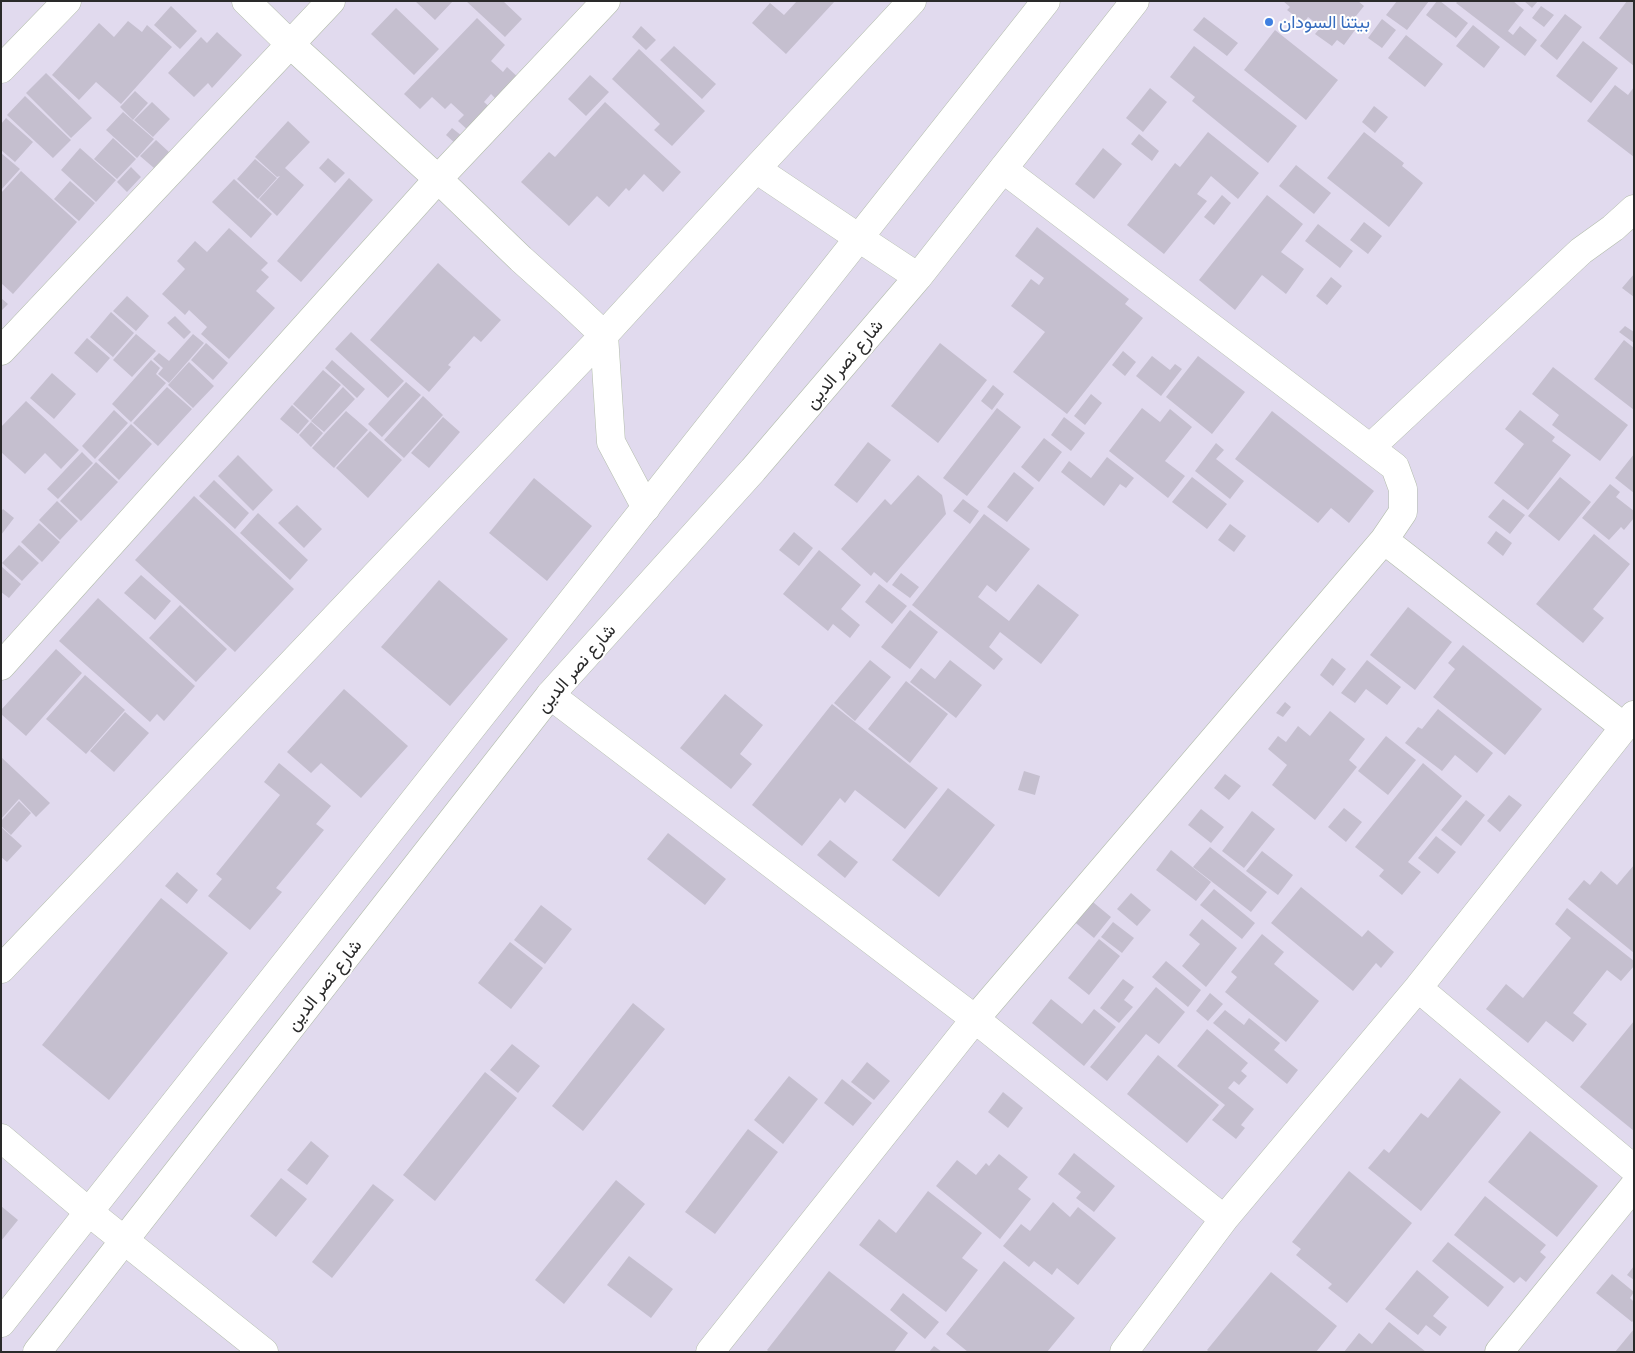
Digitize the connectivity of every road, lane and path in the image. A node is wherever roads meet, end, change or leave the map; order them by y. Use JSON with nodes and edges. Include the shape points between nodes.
{"nodes":[{"id":1,"x":67,"y":1,"type":"edge"},
{"id":2,"x":246,"y":1,"type":"edge"},
{"id":3,"x":331,"y":1,"type":"edge"},
{"id":4,"x":606,"y":1,"type":"edge"},
{"id":5,"x":912,"y":1,"type":"edge"},
{"id":6,"x":1046,"y":1,"type":"edge"},
{"id":7,"x":1135,"y":1,"type":"edge"},
{"id":8,"x":290,"y":44,"type":"junction"},
{"id":9,"x":1,"y":69,"type":"edge"},
{"id":10,"x":756,"y":168,"type":"junction"},
{"id":11,"x":1003,"y":169,"type":"junction"},
{"id":12,"x":438,"y":179,"type":"junction"},
{"id":13,"x":1634,"y":209,"type":"edge"},
{"id":14,"x":859,"y":238,"type":"junction"},
{"id":15,"x":918,"y":277,"type":"junction"},
{"id":16,"x":604,"y":335,"type":"junction"},
{"id":17,"x":1,"y":351,"type":"edge"},
{"id":18,"x":1371,"y":447,"type":"junction"},
{"id":19,"x":646,"y":508,"type":"junction"},
{"id":20,"x":1384,"y":540,"type":"junction"},
{"id":21,"x":1,"y":666,"type":"edge"},
{"id":22,"x":550,"y":695,"type":"junction"},
{"id":23,"x":1629,"y":721,"type":"edge"},
{"id":24,"x":1,"y":969,"type":"edge"},
{"id":25,"x":1418,"y":988,"type":"junction"},
{"id":26,"x":975,"y":1019,"type":"junction"},
{"id":27,"x":1,"y":1138,"type":"edge"},
{"id":28,"x":1634,"y":1169,"type":"edge"},
{"id":29,"x":1634,"y":1186,"type":"edge"},
{"id":30,"x":90,"y":1213,"type":"junction"},
{"id":31,"x":1224,"y":1220,"type":"junction"},
{"id":32,"x":125,"y":1241,"type":"junction"},
{"id":33,"x":1,"y":1323,"type":"edge"},
{"id":34,"x":37,"y":1352,"type":"edge"},
{"id":35,"x":264,"y":1352,"type":"edge"},
{"id":36,"x":710,"y":1352,"type":"edge"},
{"id":37,"x":1124,"y":1352,"type":"edge"},
{"id":38,"x":1499,"y":1352,"type":"edge"}],
"edges":[{"from":1,"to":9,"type":"street"},
{"from":2,"to":8,"type":"street"},
{"from":3,"to":8,"type":"street"},
{"from":4,"to":12,"type":"street"},
{"from":5,"to":10,"type":"street"},
{"from":6,"to":14,"type":"street"},
{"from":7,"to":11,"type":"street","name":"شارع نصر الدين"},
{"from":8,"to":12,"type":"street"},
{"from":8,"to":17,"type":"street"},
{"from":10,"to":14,"type":"street"},
{"from":10,"to":16,"type":"street"},
{"from":11,"to":15,"type":"street","name":"شارع نصر الدين"},
{"from":11,"to":18,"type":"street"},
{"from":12,"to":16,"type":"street"},
{"from":12,"to":21,"type":"street"},
{"from":13,"to":18,"type":"street","via":[[1581,251]]},
{"from":14,"to":15,"type":"street"},
{"from":14,"to":19,"type":"street"},
{"from":15,"to":22,"type":"street","name":"شارع نصر الدين","via":[[753,470]]},
{"from":16,"to":19,"type":"street","via":[[611,442]]},
{"from":16,"to":24,"type":"street"},
{"from":18,"to":20,"type":"street","via":[[1395,467],[1404,489],[1403,512]]},
{"from":19,"to":30,"type":"street"},
{"from":20,"to":23,"type":"street"},
{"from":20,"to":26,"type":"street"},
{"from":22,"to":26,"type":"street"},
{"from":22,"to":32,"type":"street","name":"شارع نصر الدين"},
{"from":23,"to":25,"type":"street"},
{"from":25,"to":28,"type":"street"},
{"from":25,"to":31,"type":"street"},
{"from":26,"to":31,"type":"street"},
{"from":26,"to":36,"type":"street"},
{"from":27,"to":30,"type":"street"},
{"from":29,"to":38,"type":"street"},
{"from":30,"to":32,"type":"street"},
{"from":30,"to":33,"type":"street"},
{"from":31,"to":37,"type":"street"},
{"from":32,"to":34,"type":"street","name":"شارع نصر الدين"},
{"from":32,"to":35,"type":"street"}]}
